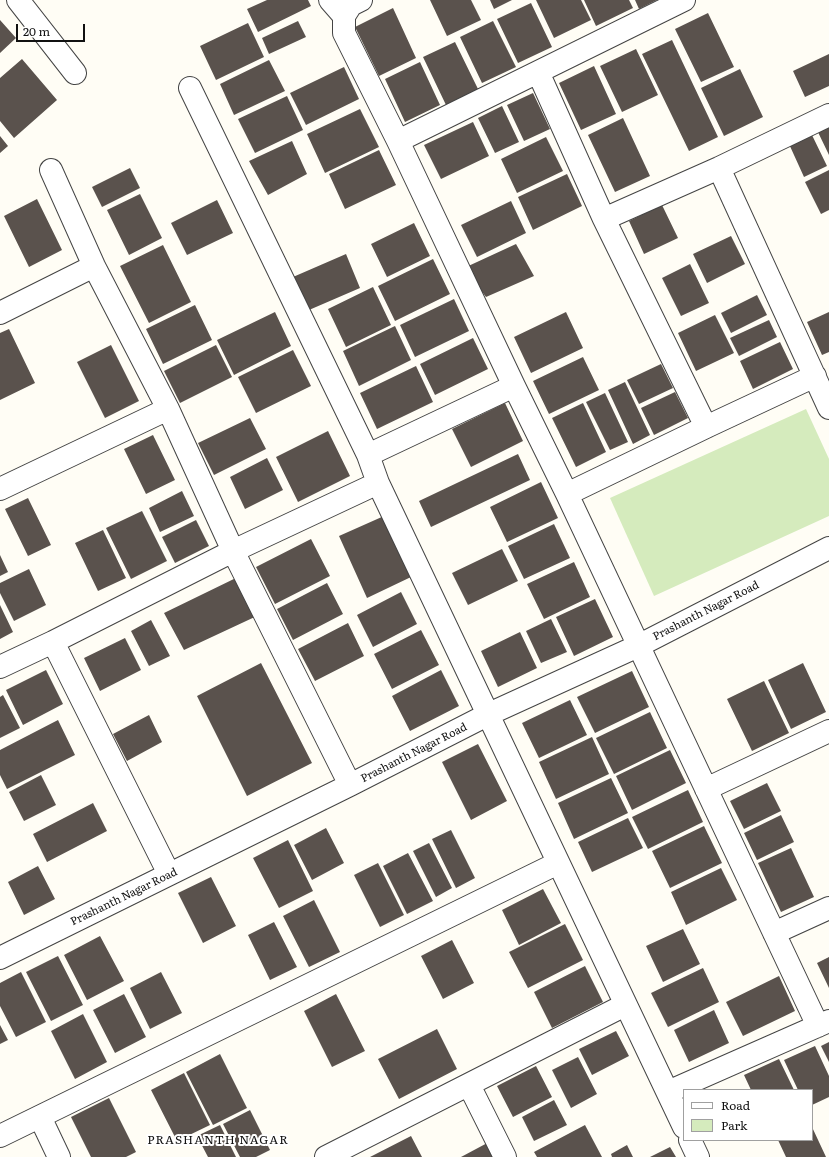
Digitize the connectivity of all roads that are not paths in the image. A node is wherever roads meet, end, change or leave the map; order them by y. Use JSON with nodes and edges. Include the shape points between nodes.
{"nodes":[{"id":1,"x":18,"y":0,"type":"edge"},
{"id":2,"x":361,"y":0,"type":"edge"},
{"id":3,"x":684,"y":0,"type":"edge"},
{"id":4,"x":337,"y":8,"type":"edge"},
{"id":5,"x":538,"y":72,"type":"junction"},
{"id":6,"x":74,"y":73,"type":"dead end"},
{"id":7,"x":190,"y":88,"type":"dead end"},
{"id":8,"x":829,"y":115,"type":"edge"},
{"id":9,"x":398,"y":141,"type":"junction"},
{"id":10,"x":719,"y":168,"type":"junction"},
{"id":11,"x":51,"y":170,"type":"dead end"},
{"id":12,"x":604,"y":219,"type":"junction"},
{"id":13,"x":94,"y":266,"type":"junction"},
{"id":14,"x":0,"y":313,"type":"edge"},
{"id":15,"x":815,"y":376,"type":"junction"},
{"id":16,"x":514,"y":386,"type":"junction"},
{"id":17,"x":829,"y":408,"type":"edge"},
{"id":18,"x":168,"y":409,"type":"junction"},
{"id":19,"x":706,"y":428,"type":"junction"},
{"id":20,"x":368,"y":455,"type":"junction"},
{"id":21,"x":378,"y":483,"type":"junction"},
{"id":22,"x":0,"y":489,"type":"edge"},
{"id":23,"x":567,"y":494,"type":"junction"},
{"id":24,"x":829,"y":548,"type":"edge"},
{"id":25,"x":233,"y":551,"type":"junction"},
{"id":26,"x":53,"y":642,"type":"junction"},
{"id":27,"x":638,"y":646,"type":"junction"},
{"id":28,"x":0,"y":667,"type":"edge"},
{"id":29,"x":489,"y":714,"type":"junction"},
{"id":30,"x":829,"y":731,"type":"edge"},
{"id":31,"x":350,"y":786,"type":"junction"},
{"id":32,"x":706,"y":789,"type":"junction"},
{"id":33,"x":558,"y":863,"type":"junction"},
{"id":34,"x":169,"y":874,"type":"junction"},
{"id":35,"x":829,"y":908,"type":"edge"},
{"id":36,"x":774,"y":933,"type":"junction"},
{"id":37,"x":0,"y":958,"type":"edge"},
{"id":38,"x":625,"y":1005,"type":"junction"},
{"id":39,"x":824,"y":1024,"type":"edge"},
{"id":40,"x":469,"y":1085,"type":"junction"},
{"id":41,"x":668,"y":1092,"type":"junction"},
{"id":42,"x":40,"y":1117,"type":"junction"},
{"id":43,"x":683,"y":1125,"type":"edge"},
{"id":44,"x":0,"y":1136,"type":"edge"},
{"id":45,"x":690,"y":1141,"type":"edge"},
{"id":46,"x":331,"y":1156,"type":"edge"},
{"id":47,"x":59,"y":1157,"type":"edge"},
{"id":48,"x":505,"y":1157,"type":"edge"},
{"id":49,"x":698,"y":1157,"type":"edge"}],
"edges":[{"from":1,"to":6,"type":"street"},
{"from":2,"to":4,"type":"street"},
{"from":3,"to":5,"type":"street"},
{"from":4,"to":9,"type":"street","via":[[344,33]]},
{"from":5,"to":9,"type":"street"},
{"from":5,"to":12,"type":"street"},
{"from":7,"to":20,"type":"street"},
{"from":8,"to":10,"type":"street"},
{"from":9,"to":16,"type":"street"},
{"from":10,"to":12,"type":"street"},
{"from":10,"to":15,"type":"street"},
{"from":11,"to":13,"type":"street"},
{"from":12,"to":19,"type":"street"},
{"from":13,"to":14,"type":"street"},
{"from":13,"to":18,"type":"street"},
{"from":15,"to":17,"type":"street"},
{"from":15,"to":19,"type":"street"},
{"from":16,"to":20,"type":"street"},
{"from":16,"to":23,"type":"street"},
{"from":18,"to":22,"type":"street"},
{"from":18,"to":25,"type":"street"},
{"from":19,"to":23,"type":"street"},
{"from":20,"to":21,"type":"street"},
{"from":21,"to":25,"type":"street"},
{"from":21,"to":29,"type":"street"},
{"from":23,"to":27,"type":"street"},
{"from":24,"to":27,"type":"street","name":"Prashanth Nagar Road"},
{"from":25,"to":26,"type":"street"},
{"from":25,"to":31,"type":"street"},
{"from":26,"to":28,"type":"street"},
{"from":26,"to":34,"type":"street"},
{"from":27,"to":29,"type":"street","name":"Prashanth Nagar Road"},
{"from":27,"to":32,"type":"street"},
{"from":29,"to":31,"type":"street","name":"Prashanth Nagar Road"},
{"from":29,"to":33,"type":"street"},
{"from":30,"to":32,"type":"street"},
{"from":31,"to":34,"type":"street","name":"Prashanth Nagar Road"},
{"from":32,"to":36,"type":"street"},
{"from":33,"to":38,"type":"street"},
{"from":33,"to":42,"type":"street"},
{"from":34,"to":37,"type":"street","name":"Prashanth Nagar Road"},
{"from":35,"to":36,"type":"street"},
{"from":36,"to":39,"type":"street"},
{"from":38,"to":40,"type":"street"},
{"from":38,"to":41,"type":"street"},
{"from":39,"to":41,"type":"street"},
{"from":40,"to":46,"type":"street"},
{"from":40,"to":48,"type":"street"},
{"from":41,"to":43,"type":"street"},
{"from":42,"to":44,"type":"street"},
{"from":42,"to":47,"type":"street"},
{"from":45,"to":49,"type":"street"}]}
